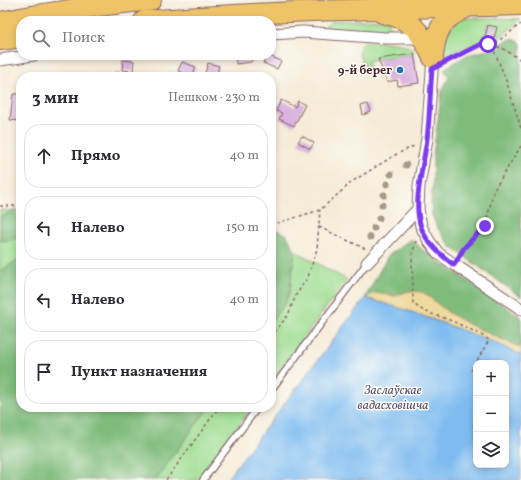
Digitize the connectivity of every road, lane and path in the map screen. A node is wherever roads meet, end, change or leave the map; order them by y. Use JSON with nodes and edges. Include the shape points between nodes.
{"nodes":[{"id":1,"x":151,"y":0,"type":"edge"},
{"id":2,"x":521,"y":4,"type":"edge"},
{"id":3,"x":468,"y":6,"type":"junction"},
{"id":4,"x":362,"y":9,"type":"junction"},
{"id":5,"x":30,"y":16,"type":"edge"},
{"id":6,"x":210,"y":16,"type":"edge"},
{"id":7,"x":16,"y":19,"type":"edge"},
{"id":8,"x":0,"y":22,"type":"edge"},
{"id":9,"x":521,"y":24,"type":"edge"},
{"id":10,"x":276,"y":34,"type":"edge"},
{"id":11,"x":16,"y":38,"type":"edge"},
{"id":12,"x":424,"y":38,"type":"junction"},
{"id":13,"x":0,"y":40,"type":"edge"},
{"id":14,"x":488,"y":44,"type":"junction"},
{"id":15,"x":492,"y":46,"type":"junction"},
{"id":16,"x":16,"y":58,"type":"edge"},
{"id":17,"x":0,"y":60,"type":"edge"},
{"id":18,"x":521,"y":60,"type":"edge"},
{"id":19,"x":432,"y":63,"type":"junction"},
{"id":20,"x":521,"y":128,"type":"edge"},
{"id":21,"x":427,"y":139,"type":"junction"},
{"id":22,"x":521,"y":146,"type":"edge"},
{"id":23,"x":0,"y":206,"type":"edge"},
{"id":24,"x":16,"y":206,"type":"edge"},
{"id":25,"x":418,"y":209,"type":"junction"},
{"id":26,"x":320,"y":210,"type":"junction"},
{"id":27,"x":276,"y":223,"type":"edge"},
{"id":28,"x":319,"y":226,"type":"junction"},
{"id":29,"x":421,"y":226,"type":"junction"},
{"id":30,"x":375,"y":253,"type":"junction"},
{"id":31,"x":367,"y":263,"type":"joint"},
{"id":32,"x":454,"y":265,"type":"junction"},
{"id":33,"x":521,"y":309,"type":"edge"},
{"id":34,"x":276,"y":330,"type":"edge"},
{"id":35,"x":471,"y":371,"type":"dead end"},
{"id":36,"x":276,"y":383,"type":"edge"},
{"id":37,"x":215,"y":412,"type":"edge"},
{"id":38,"x":254,"y":412,"type":"edge"},
{"id":39,"x":166,"y":480,"type":"edge"},
{"id":40,"x":203,"y":480,"type":"edge"}],
"edges":[{"from":1,"to":5,"type":"highway"},
{"from":2,"to":3,"type":"highway"},
{"from":3,"to":4,"type":"highway"},
{"from":3,"to":19,"type":"highway","via":[[443,23],[434,42]]},
{"from":4,"to":6,"type":"highway"},
{"from":4,"to":12,"type":"highway","via":[[397,16]]},
{"from":7,"to":8,"type":"highway"},
{"from":9,"to":14,"type":"path","via":[[493,45]]},
{"from":10,"to":12,"type":"street","via":[[303,32]]},
{"from":11,"to":13,"type":"highway"},
{"from":12,"to":19,"type":"highway"},
{"from":14,"to":15,"type":"path"},
{"from":14,"to":19,"type":"path","via":[[483,43]]},
{"from":15,"to":18,"type":"path","via":[[502,48]]},
{"from":15,"to":20,"type":"path"},
{"from":16,"to":17,"type":"street"},
{"from":19,"to":21,"type":"street"},
{"from":21,"to":25,"type":"street"},
{"from":21,"to":26,"type":"path","via":[[394,155],[352,181]]},
{"from":22,"to":32,"type":"path","via":[[494,190],[485,226],[464,248]]},
{"from":23,"to":24,"type":"path"},
{"from":25,"to":29,"type":"street"},
{"from":25,"to":30,"type":"street"},
{"from":26,"to":27,"type":"path"},
{"from":26,"to":28,"type":"path"},
{"from":28,"to":30,"type":"path"},
{"from":28,"to":34,"type":"path","via":[[317,249],[308,277]]},
{"from":29,"to":32,"type":"street","via":[[438,253]]},
{"from":29,"to":35,"type":"path","via":[[412,255],[413,303],[421,310],[447,319],[489,340]]},
{"from":30,"to":31,"type":"street"},
{"from":31,"to":36,"type":"lane"},
{"from":32,"to":33,"type":"street"},
{"from":37,"to":39,"type":"path"},
{"from":38,"to":40,"type":"lane"}]}
